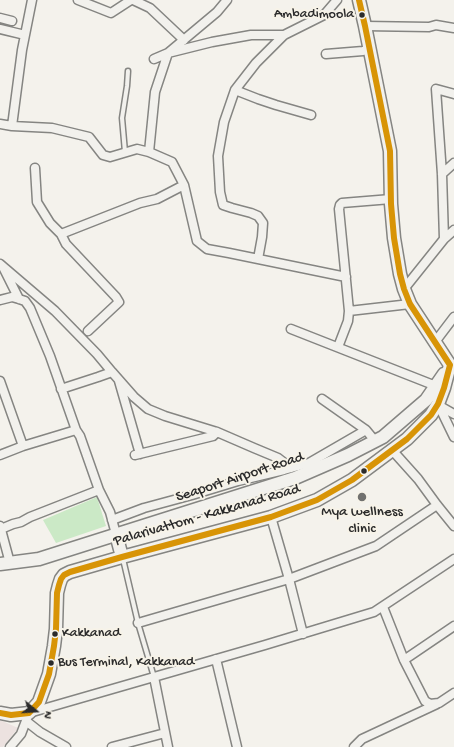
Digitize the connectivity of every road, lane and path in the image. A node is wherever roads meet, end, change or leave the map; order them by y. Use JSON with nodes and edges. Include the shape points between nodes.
{"nodes":[{"id":1,"x":32,"y":0,"type":"edge"},
{"id":2,"x":78,"y":0,"type":"edge"},
{"id":3,"x":132,"y":0,"type":"edge"},
{"id":4,"x":227,"y":0,"type":"edge"},
{"id":5,"x":337,"y":0,"type":"edge"},
{"id":6,"x":359,"y":0,"type":"edge"},
{"id":7,"x":0,"y":18,"type":"edge"},
{"id":8,"x":12,"y":21,"type":"dead end"},
{"id":9,"x":365,"y":26,"type":"junction"},
{"id":10,"x":454,"y":28,"type":"edge"},
{"id":11,"x":0,"y":29,"type":"edge"},
{"id":12,"x":25,"y":35,"type":"junction"},
{"id":13,"x":284,"y":35,"type":"junction"},
{"id":14,"x":184,"y":40,"type":"junction"},
{"id":15,"x":370,"y":49,"type":"junction"},
{"id":16,"x":168,"y":53,"type":"junction"},
{"id":17,"x":326,"y":54,"type":"dead end"},
{"id":18,"x":154,"y":59,"type":"dead end"},
{"id":19,"x":128,"y":71,"type":"dead end"},
{"id":20,"x":235,"y":90,"type":"junction"},
{"id":21,"x":454,"y":94,"type":"edge"},
{"id":22,"x":311,"y":115,"type":"dead end"},
{"id":23,"x":0,"y":124,"type":"edge"},
{"id":24,"x":12,"y":126,"type":"junction"},
{"id":25,"x":149,"y":152,"type":"junction"},
{"id":26,"x":125,"y":153,"type":"junction"},
{"id":27,"x":454,"y":163,"type":"edge"},
{"id":28,"x":35,"y":168,"type":"dead end"},
{"id":29,"x":442,"y":174,"type":"junction"},
{"id":30,"x":184,"y":185,"type":"junction"},
{"id":31,"x":391,"y":199,"type":"junction"},
{"id":32,"x":454,"y":230,"type":"edge"},
{"id":33,"x":61,"y":234,"type":"junction"},
{"id":34,"x":444,"y":239,"type":"junction"},
{"id":35,"x":258,"y":259,"type":"junction"},
{"id":36,"x":2,"y":266,"type":"edge"},
{"id":37,"x":346,"y":277,"type":"junction"},
{"id":38,"x":404,"y":289,"type":"junction"},
{"id":39,"x":19,"y":299,"type":"junction"},
{"id":40,"x":0,"y":300,"type":"edge"},
{"id":41,"x":410,"y":304,"type":"junction"},
{"id":42,"x":349,"y":311,"type":"junction"},
{"id":43,"x":454,"y":317,"type":"edge"},
{"id":44,"x":291,"y":329,"type":"dead end"},
{"id":45,"x":88,"y":331,"type":"dead end"},
{"id":46,"x":435,"y":342,"type":"junction"},
{"id":47,"x":338,"y":347,"type":"junction"},
{"id":48,"x":452,"y":362,"type":"edge"},
{"id":49,"x":112,"y":372,"type":"junction"},
{"id":50,"x":118,"y":378,"type":"junction"},
{"id":51,"x":0,"y":382,"type":"edge"},
{"id":52,"x":436,"y":386,"type":"junction"},
{"id":53,"x":61,"y":389,"type":"junction"},
{"id":54,"x":322,"y":399,"type":"dead end"},
{"id":55,"x":438,"y":404,"type":"junction"},
{"id":56,"x":454,"y":414,"type":"edge"},
{"id":57,"x":76,"y":430,"type":"junction"},
{"id":58,"x":366,"y":430,"type":"junction"},
{"id":59,"x":217,"y":432,"type":"junction"},
{"id":60,"x":454,"y":437,"type":"edge"},
{"id":61,"x":375,"y":441,"type":"junction"},
{"id":62,"x":23,"y":446,"type":"junction"},
{"id":63,"x":392,"y":450,"type":"junction"},
{"id":64,"x":0,"y":455,"type":"edge"},
{"id":65,"x":291,"y":468,"type":"junction"},
{"id":66,"x":99,"y":490,"type":"junction"},
{"id":67,"x":436,"y":505,"type":"junction"},
{"id":68,"x":271,"y":517,"type":"junction"},
{"id":69,"x":112,"y":520,"type":"junction"},
{"id":70,"x":454,"y":526,"type":"edge"},
{"id":71,"x":1,"y":527,"type":"edge"},
{"id":72,"x":116,"y":534,"type":"junction"},
{"id":73,"x":122,"y":557,"type":"junction"},
{"id":74,"x":454,"y":559,"type":"edge"},
{"id":75,"x":5,"y":564,"type":"edge"},
{"id":76,"x":289,"y":579,"type":"junction"},
{"id":77,"x":383,"y":606,"type":"junction"},
{"id":78,"x":138,"y":623,"type":"junction"},
{"id":79,"x":454,"y":626,"type":"edge"},
{"id":80,"x":303,"y":634,"type":"junction"},
{"id":81,"x":216,"y":659,"type":"junction"},
{"id":82,"x":404,"y":660,"type":"junction"},
{"id":83,"x":154,"y":677,"type":"junction"},
{"id":84,"x":454,"y":693,"type":"edge"},
{"id":85,"x":440,"y":703,"type":"junction"},
{"id":86,"x":0,"y":713,"type":"edge"},
{"id":87,"x":28,"y":717,"type":"junction"},
{"id":88,"x":165,"y":733,"type":"junction"},
{"id":89,"x":10,"y":747,"type":"edge"},
{"id":90,"x":66,"y":747,"type":"edge"},
{"id":91,"x":115,"y":747,"type":"edge"},
{"id":92,"x":168,"y":747,"type":"edge"},
{"id":93,"x":237,"y":747,"type":"edge"},
{"id":94,"x":354,"y":747,"type":"edge"}],
"edges":[{"from":1,"to":12,"type":"street"},
{"from":2,"to":3,"type":"street","via":[[112,13]]},
{"from":3,"to":14,"type":"street","via":[[150,8]]},
{"from":4,"to":14,"type":"street"},
{"from":5,"to":13,"type":"street","via":[[324,15]]},
{"from":6,"to":9,"type":"main road"},
{"from":7,"to":8,"type":"street"},
{"from":9,"to":10,"type":"street","via":[[436,25]]},
{"from":9,"to":15,"type":"main road"},
{"from":11,"to":12,"type":"street"},
{"from":12,"to":24,"type":"street"},
{"from":13,"to":16,"type":"street","via":[[251,35]]},
{"from":13,"to":20,"type":"street","via":[[256,63]]},
{"from":14,"to":16,"type":"street"},
{"from":15,"to":17,"type":"street"},
{"from":15,"to":31,"type":"main road","via":[[390,151]]},
{"from":16,"to":18,"type":"street"},
{"from":16,"to":25,"type":"street","via":[[155,92]]},
{"from":19,"to":26,"type":"lane","via":[[122,118]]},
{"from":20,"to":22,"type":"street"},
{"from":20,"to":35,"type":"street","via":[[224,122],[218,156],[220,192],[223,204],[258,216],[263,223]]},
{"from":21,"to":29,"type":"street","via":[[436,89]]},
{"from":23,"to":24,"type":"street"},
{"from":24,"to":26,"type":"street","via":[[52,128],[89,137],[103,155],[110,157]]},
{"from":25,"to":26,"type":"street","via":[[137,149]]},
{"from":25,"to":30,"type":"street","via":[[172,162]]},
{"from":27,"to":29,"type":"street"},
{"from":28,"to":33,"type":"street","via":[[37,202],[50,223]]},
{"from":29,"to":34,"type":"street"},
{"from":30,"to":33,"type":"street","via":[[157,199],[140,203]]},
{"from":30,"to":35,"type":"street","via":[[197,241],[207,249]]},
{"from":31,"to":37,"type":"street","via":[[340,205]]},
{"from":31,"to":38,"type":"main road","via":[[394,238]]},
{"from":32,"to":34,"type":"street"},
{"from":33,"to":45,"type":"street","via":[[66,244],[119,302]]},
{"from":34,"to":38,"type":"street"},
{"from":35,"to":37,"type":"street"},
{"from":36,"to":39,"type":"street"},
{"from":36,"to":49,"type":"street","via":[[55,311]]},
{"from":37,"to":42,"type":"street"},
{"from":38,"to":41,"type":"main road"},
{"from":39,"to":40,"type":"street","via":[[12,297]]},
{"from":39,"to":53,"type":"street","via":[[30,308]]},
{"from":41,"to":42,"type":"street"},
{"from":41,"to":46,"type":"main road"},
{"from":42,"to":47,"type":"street"},
{"from":43,"to":46,"type":"street"},
{"from":44,"to":47,"type":"street"},
{"from":46,"to":48,"type":"main road"},
{"from":47,"to":52,"type":"street"},
{"from":48,"to":52,"type":"main road","name":"Seaport Airport Road"},
{"from":48,"to":55,"type":"main road","name":"Palarivattom - Kakkanad Road"},
{"from":49,"to":50,"type":"street"},
{"from":49,"to":53,"type":"street"},
{"from":50,"to":59,"type":"street","via":[[148,409]]},
{"from":50,"to":59,"type":"street","via":[[138,454],[213,436]]},
{"from":51,"to":62,"type":"street"},
{"from":52,"to":61,"type":"main road","name":"Seaport Airport Road","via":[[426,400]]},
{"from":53,"to":57,"type":"street"},
{"from":54,"to":58,"type":"street"},
{"from":55,"to":56,"type":"street"},
{"from":55,"to":60,"type":"street"},
{"from":55,"to":63,"type":"main road","name":"Palarivattom - Kakkanad Road","via":[[431,415]]},
{"from":57,"to":62,"type":"street"},
{"from":57,"to":66,"type":"street"},
{"from":58,"to":61,"type":"street"},
{"from":58,"to":65,"type":"street","via":[[309,462]]},
{"from":59,"to":65,"type":"street","via":[[278,458]]},
{"from":61,"to":72,"type":"main road","name":"Seaport Airport Road","via":[[295,478]]},
{"from":62,"to":64,"type":"street"},
{"from":63,"to":67,"type":"street","via":[[418,479]]},
{"from":63,"to":68,"type":"main road","name":"Palarivattom - Kakkanad Road","via":[[352,480],[317,500]]},
{"from":65,"to":69,"type":"street","via":[[144,508]]},
{"from":66,"to":69,"type":"street"},
{"from":66,"to":71,"type":"street","via":[[21,522]]},
{"from":67,"to":70,"type":"street"},
{"from":67,"to":76,"type":"street","via":[[376,546]]},
{"from":68,"to":73,"type":"main road","name":"Palarivattom - Kakkanad Road"},
{"from":68,"to":76,"type":"street"},
{"from":69,"to":72,"type":"street"},
{"from":71,"to":75,"type":"street"},
{"from":72,"to":73,"type":"main road"},
{"from":72,"to":75,"type":"main road","name":"Seaport Airport Road","via":[[40,559]]},
{"from":73,"to":78,"type":"lane"},
{"from":73,"to":87,"type":"main road","name":"Palarivattom - Kakkanad Road","via":[[70,572],[61,580],[57,593],[56,629],[49,674],[39,702]]},
{"from":74,"to":77,"type":"street"},
{"from":76,"to":78,"type":"street"},
{"from":76,"to":80,"type":"street"},
{"from":77,"to":80,"type":"street","via":[[374,612]]},
{"from":77,"to":82,"type":"street"},
{"from":78,"to":83,"type":"lane"},
{"from":79,"to":82,"type":"street"},
{"from":80,"to":81,"type":"street"},
{"from":81,"to":83,"type":"street"},
{"from":81,"to":93,"type":"street"},
{"from":82,"to":85,"type":"street","via":[[425,701],[430,704]]},
{"from":83,"to":87,"type":"street"},
{"from":83,"to":88,"type":"street"},
{"from":84,"to":85,"type":"street"},
{"from":85,"to":94,"type":"street","via":[[362,739]]},
{"from":86,"to":87,"type":"main road"},
{"from":87,"to":89,"type":"street","via":[[21,734]]},
{"from":87,"to":90,"type":"street","via":[[40,732]]},
{"from":88,"to":91,"type":"street"},
{"from":88,"to":92,"type":"street"}]}
